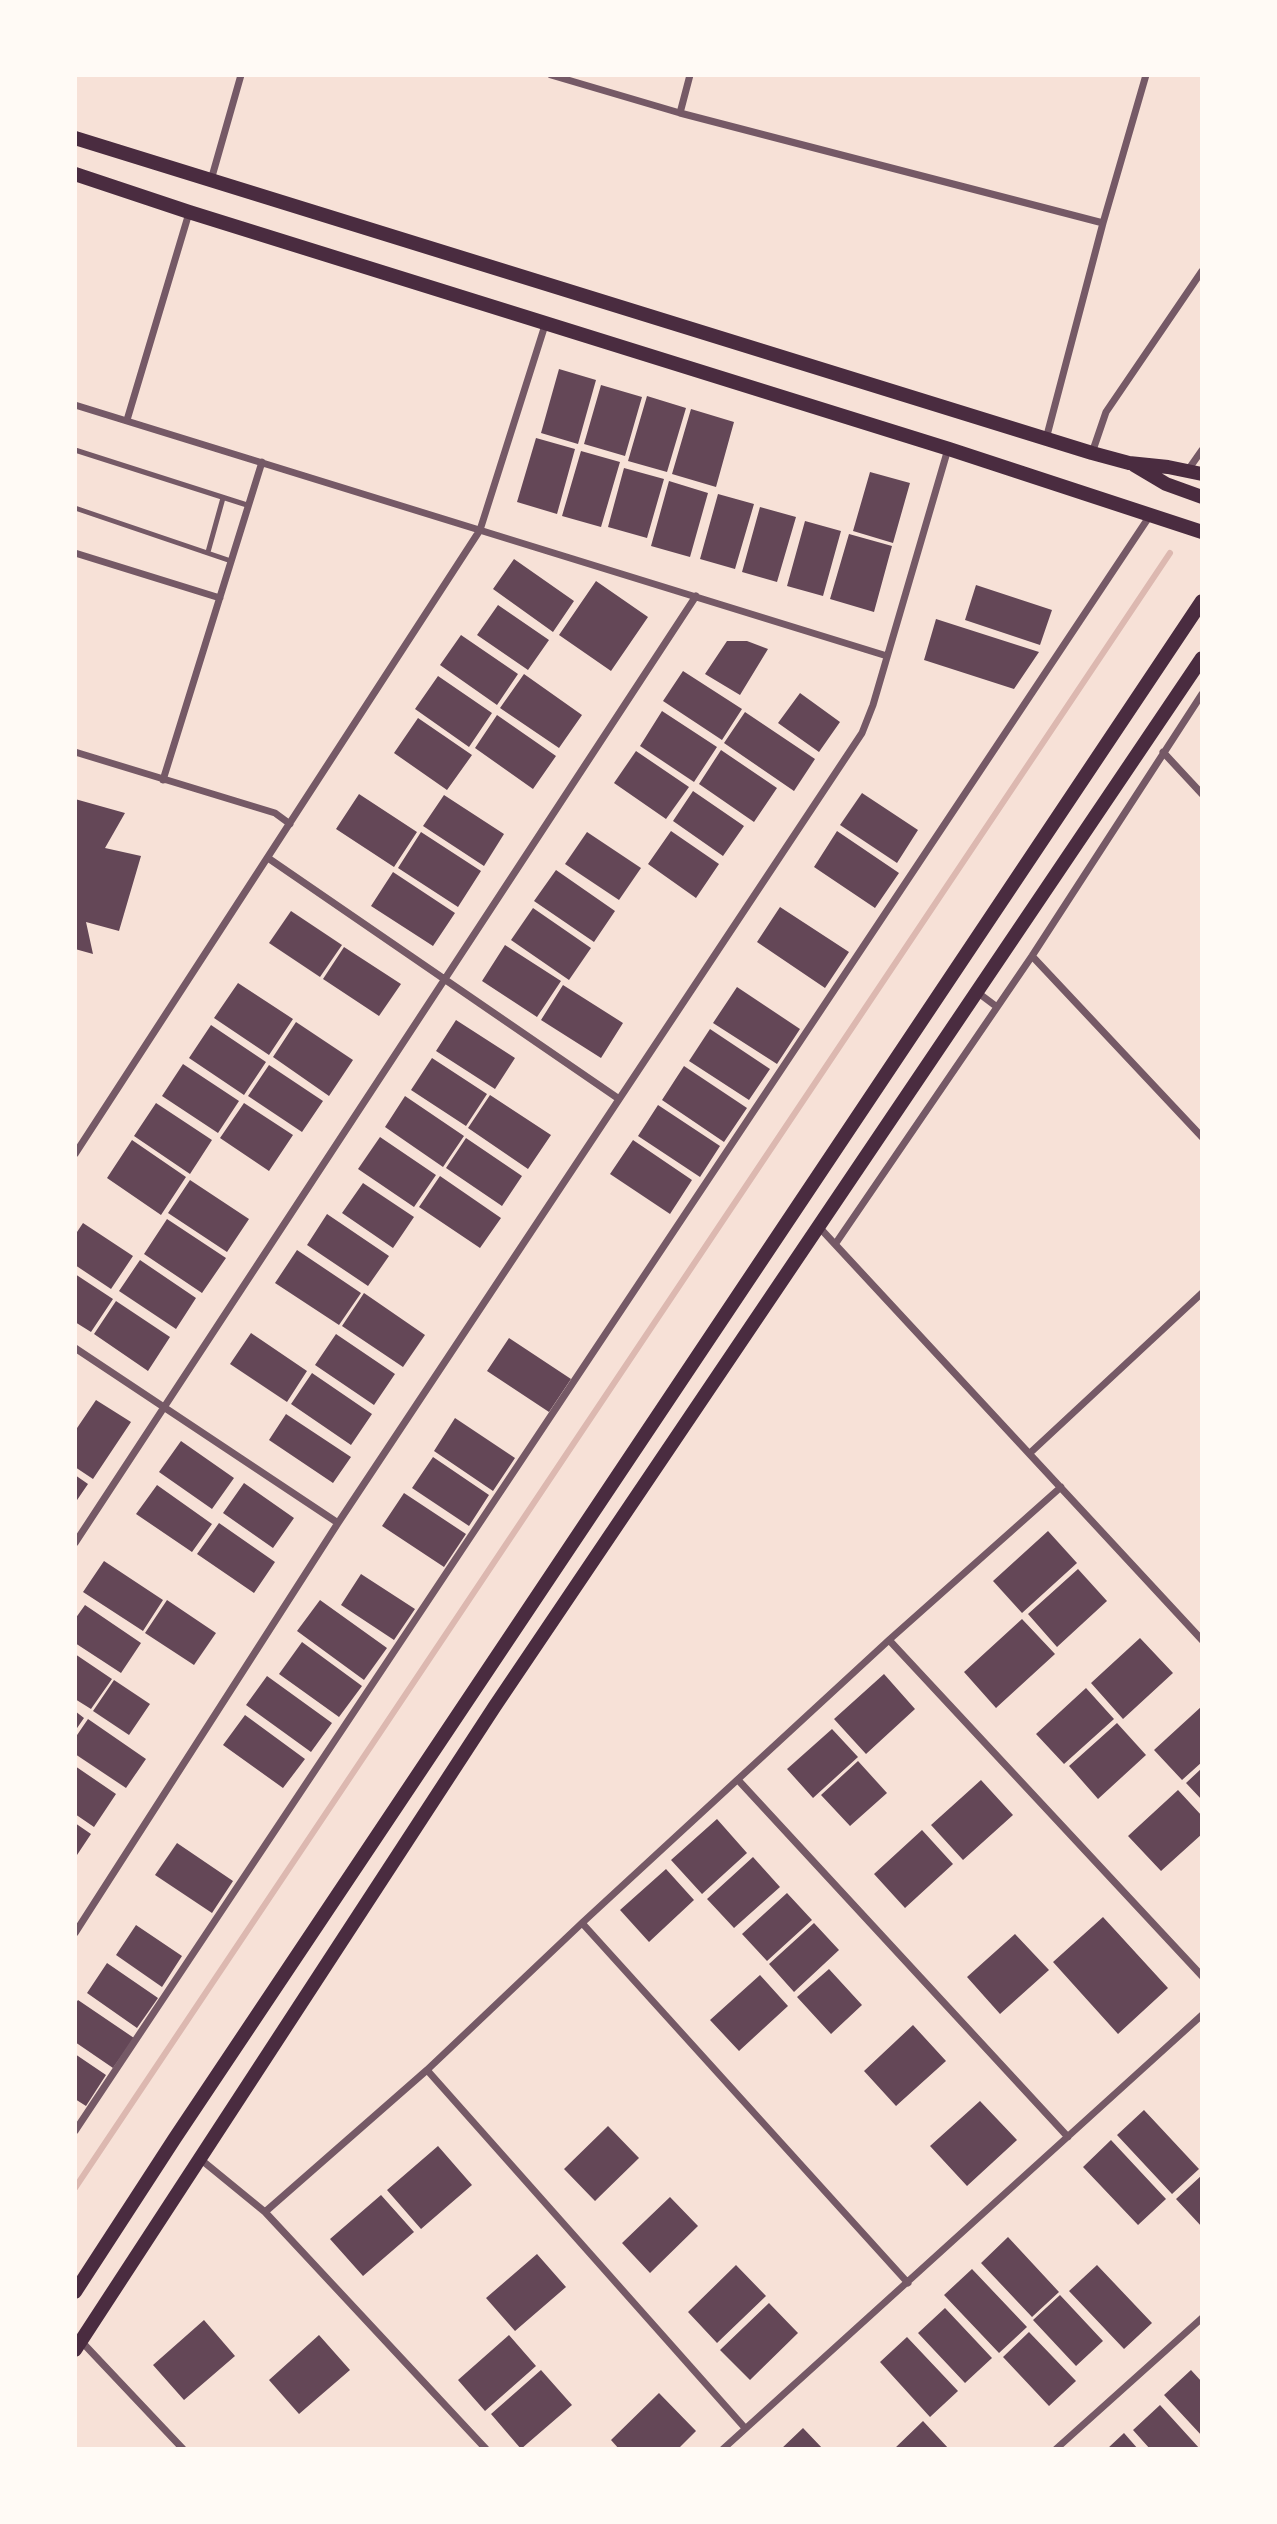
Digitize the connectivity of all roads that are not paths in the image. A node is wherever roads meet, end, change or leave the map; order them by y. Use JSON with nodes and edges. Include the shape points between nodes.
{"nodes":[{"id":1,"x":241,"y":75,"type":"edge"},
{"id":2,"x":551,"y":75,"type":"edge"},
{"id":3,"x":690,"y":75,"type":"edge"},
{"id":4,"x":1143,"y":76,"type":"edge"},
{"id":5,"x":680,"y":113,"type":"junction"},
{"id":6,"x":75,"y":138,"type":"edge"},
{"id":7,"x":75,"y":174,"type":"edge"},
{"id":8,"x":211,"y":180,"type":"junction"},
{"id":9,"x":189,"y":212,"type":"junction"},
{"id":10,"x":1103,"y":222,"type":"junction"},
{"id":11,"x":1202,"y":271,"type":"edge"},
{"id":12,"x":546,"y":322,"type":"junction"},
{"id":13,"x":75,"y":405,"type":"edge"},
{"id":14,"x":127,"y":420,"type":"junction"},
{"id":15,"x":1046,"y":439,"type":"junction"},
{"id":16,"x":948,"y":449,"type":"junction"},
{"id":17,"x":75,"y":450,"type":"edge"},
{"id":18,"x":1202,"y":450,"type":"edge"},
{"id":19,"x":1092,"y":453,"type":"junction"},
{"id":20,"x":262,"y":462,"type":"junction"},
{"id":21,"x":1129,"y":463,"type":"junction"},
{"id":22,"x":1195,"y":472,"type":"edge"},
{"id":23,"x":1202,"y":497,"type":"edge"},
{"id":24,"x":223,"y":498,"type":"junction"},
{"id":25,"x":247,"y":505,"type":"junction"},
{"id":26,"x":75,"y":508,"type":"edge"},
{"id":27,"x":1151,"y":514,"type":"junction"},
{"id":28,"x":480,"y":530,"type":"junction"},
{"id":29,"x":1202,"y":532,"type":"edge"},
{"id":30,"x":208,"y":552,"type":"junction"},
{"id":31,"x":75,"y":553,"type":"edge"},
{"id":32,"x":231,"y":561,"type":"junction"},
{"id":33,"x":696,"y":596,"type":"junction"},
{"id":34,"x":220,"y":598,"type":"junction"},
{"id":35,"x":1202,"y":601,"type":"edge"},
{"id":36,"x":887,"y":656,"type":"junction"},
{"id":37,"x":1202,"y":659,"type":"edge"},
{"id":38,"x":1202,"y":694,"type":"edge"},
{"id":39,"x":75,"y":752,"type":"edge"},
{"id":40,"x":1163,"y":752,"type":"junction"},
{"id":41,"x":163,"y":780,"type":"junction"},
{"id":42,"x":1202,"y":794,"type":"edge"},
{"id":43,"x":290,"y":824,"type":"junction"},
{"id":44,"x":268,"y":858,"type":"junction"},
{"id":45,"x":1032,"y":956,"type":"junction"},
{"id":46,"x":445,"y":979,"type":"junction"},
{"id":47,"x":977,"y":992,"type":"junction"},
{"id":48,"x":998,"y":1007,"type":"junction"},
{"id":49,"x":619,"y":1099,"type":"junction"},
{"id":50,"x":1202,"y":1137,"type":"edge"},
{"id":51,"x":75,"y":1154,"type":"edge"},
{"id":52,"x":819,"y":1227,"type":"junction"},
{"id":53,"x":836,"y":1243,"type":"junction"},
{"id":54,"x":1202,"y":1293,"type":"edge"},
{"id":55,"x":75,"y":1348,"type":"edge"},
{"id":56,"x":165,"y":1408,"type":"junction"},
{"id":57,"x":1030,"y":1453,"type":"junction"},
{"id":58,"x":1061,"y":1487,"type":"junction"},
{"id":59,"x":338,"y":1523,"type":"junction"},
{"id":60,"x":75,"y":1543,"type":"edge"},
{"id":61,"x":889,"y":1640,"type":"junction"},
{"id":62,"x":1202,"y":1640,"type":"edge"},
{"id":63,"x":739,"y":1781,"type":"junction"},
{"id":64,"x":582,"y":1923,"type":"junction"},
{"id":65,"x":75,"y":1933,"type":"edge"},
{"id":66,"x":1202,"y":1976,"type":"edge"},
{"id":67,"x":1202,"y":2015,"type":"edge"},
{"id":68,"x":427,"y":2070,"type":"junction"},
{"id":69,"x":75,"y":2131,"type":"edge"},
{"id":70,"x":1068,"y":2137,"type":"junction"},
{"id":71,"x":198,"y":2158,"type":"junction"},
{"id":72,"x":265,"y":2212,"type":"junction"},
{"id":73,"x":908,"y":2283,"type":"junction"},
{"id":74,"x":75,"y":2292,"type":"edge"},
{"id":75,"x":1202,"y":2318,"type":"edge"},
{"id":76,"x":78,"y":2345,"type":"edge"},
{"id":77,"x":745,"y":2428,"type":"junction"},
{"id":78,"x":183,"y":2449,"type":"edge"},
{"id":79,"x":486,"y":2449,"type":"edge"},
{"id":80,"x":723,"y":2449,"type":"edge"},
{"id":81,"x":1056,"y":2449,"type":"edge"}],
"edges":[{"from":1,"to":8,"type":"street"},
{"from":2,"to":5,"type":"street"},
{"from":3,"to":5,"type":"street"},
{"from":4,"to":10,"type":"street"},
{"from":5,"to":10,"type":"street"},
{"from":6,"to":8,"type":"main road"},
{"from":7,"to":9,"type":"main road"},
{"from":8,"to":15,"type":"main road"},
{"from":9,"to":12,"type":"main road"},
{"from":9,"to":14,"type":"street"},
{"from":10,"to":15,"type":"street"},
{"from":11,"to":19,"type":"street","via":[[1106,412]]},
{"from":12,"to":16,"type":"main road"},
{"from":12,"to":28,"type":"street"},
{"from":13,"to":14,"type":"street"},
{"from":14,"to":20,"type":"street"},
{"from":15,"to":19,"type":"main road"},
{"from":16,"to":27,"type":"main road"},
{"from":16,"to":36,"type":"street"},
{"from":17,"to":24,"type":"lane"},
{"from":18,"to":22,"type":"street"},
{"from":19,"to":21,"type":"main road"},
{"from":20,"to":25,"type":"street"},
{"from":20,"to":28,"type":"street"},
{"from":21,"to":22,"type":"main road"},
{"from":21,"to":23,"type":"main road"},
{"from":24,"to":25,"type":"lane"},
{"from":24,"to":30,"type":"lane"},
{"from":25,"to":32,"type":"street"},
{"from":26,"to":30,"type":"lane"},
{"from":27,"to":29,"type":"main road"},
{"from":27,"to":69,"type":"street"},
{"from":28,"to":33,"type":"street"},
{"from":28,"to":43,"type":"street"},
{"from":30,"to":32,"type":"lane"},
{"from":31,"to":34,"type":"street"},
{"from":32,"to":34,"type":"street"},
{"from":33,"to":36,"type":"street"},
{"from":33,"to":46,"type":"street"},
{"from":34,"to":41,"type":"street"},
{"from":35,"to":74,"type":"main road"},
{"from":36,"to":49,"type":"street","via":[[862,733]]},
{"from":37,"to":47,"type":"main road"},
{"from":38,"to":40,"type":"street"},
{"from":39,"to":41,"type":"street"},
{"from":40,"to":42,"type":"street"},
{"from":40,"to":45,"type":"street"},
{"from":41,"to":43,"type":"street","via":[[275,813]]},
{"from":43,"to":44,"type":"street"},
{"from":44,"to":46,"type":"street"},
{"from":44,"to":51,"type":"street"},
{"from":45,"to":48,"type":"street"},
{"from":45,"to":50,"type":"street"},
{"from":46,"to":49,"type":"street"},
{"from":46,"to":56,"type":"street"},
{"from":47,"to":48,"type":"street"},
{"from":47,"to":52,"type":"main road"},
{"from":48,"to":53,"type":"street"},
{"from":49,"to":59,"type":"street"},
{"from":52,"to":53,"type":"street"},
{"from":52,"to":71,"type":"main road","via":[[495,1706]]},
{"from":53,"to":57,"type":"street"},
{"from":54,"to":57,"type":"street"},
{"from":55,"to":56,"type":"street"},
{"from":56,"to":59,"type":"street"},
{"from":56,"to":60,"type":"street"},
{"from":57,"to":58,"type":"street"},
{"from":58,"to":61,"type":"street"},
{"from":58,"to":62,"type":"street"},
{"from":59,"to":65,"type":"street"},
{"from":61,"to":63,"type":"street"},
{"from":61,"to":66,"type":"street"},
{"from":63,"to":64,"type":"street"},
{"from":63,"to":70,"type":"street"},
{"from":64,"to":68,"type":"street"},
{"from":64,"to":73,"type":"street"},
{"from":67,"to":70,"type":"street"},
{"from":68,"to":72,"type":"street"},
{"from":68,"to":77,"type":"street"},
{"from":70,"to":73,"type":"street"},
{"from":71,"to":72,"type":"street"},
{"from":71,"to":76,"type":"main road"},
{"from":72,"to":79,"type":"street"},
{"from":73,"to":77,"type":"street"},
{"from":75,"to":81,"type":"street"},
{"from":76,"to":78,"type":"street"},
{"from":77,"to":80,"type":"street"}]}
